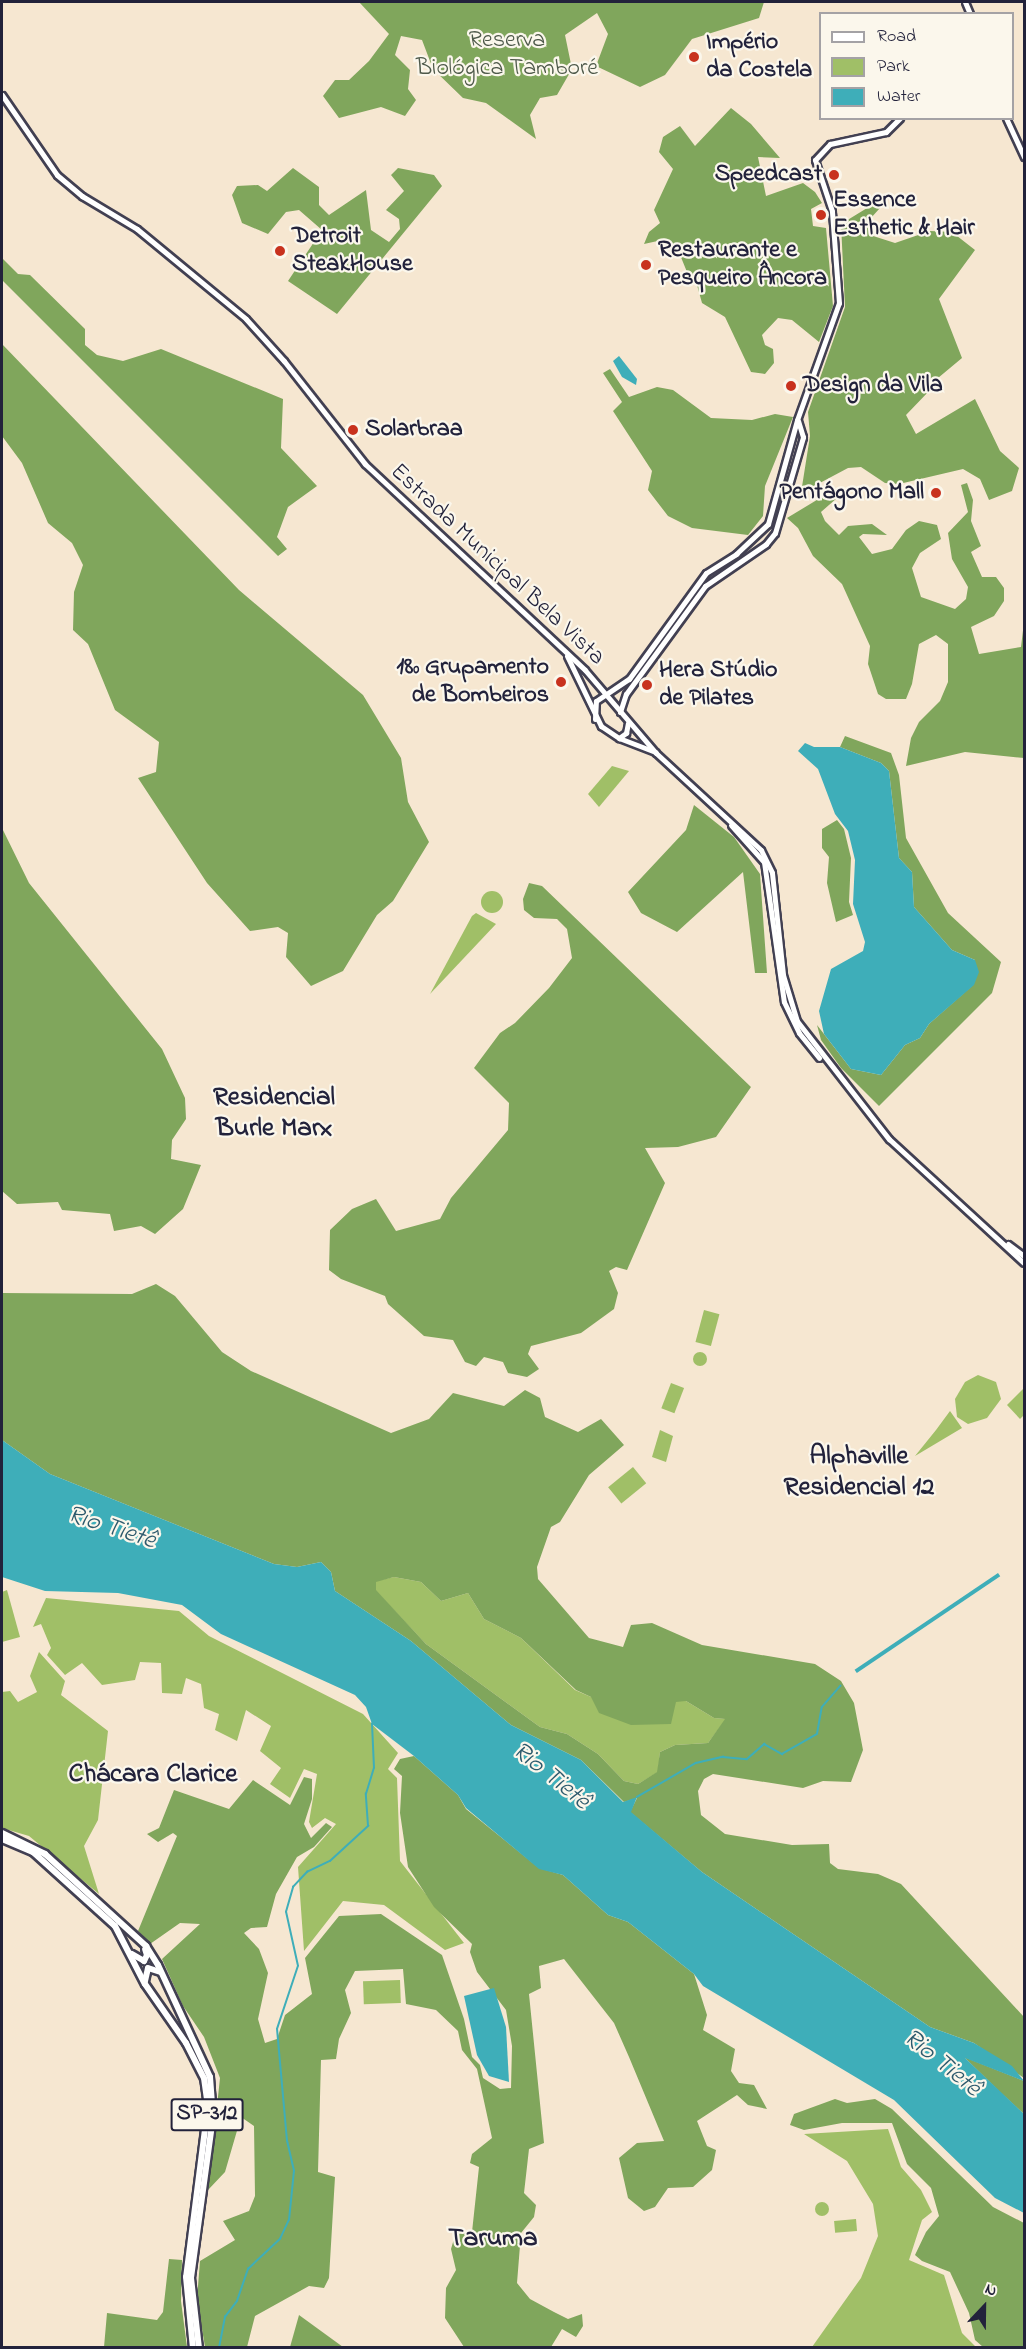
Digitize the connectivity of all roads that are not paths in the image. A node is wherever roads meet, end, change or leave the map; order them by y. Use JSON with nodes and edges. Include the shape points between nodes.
{"nodes":[{"id":1,"x":2,"y":95,"type":"edge"},
{"id":2,"x":898,"y":120,"type":"edge"},
{"id":3,"x":1006,"y":120,"type":"edge"},
{"id":4,"x":1024,"y":157,"type":"edge"},
{"id":5,"x":797,"y":420,"type":"junction"},
{"id":6,"x":788,"y":450,"type":"junction"},
{"id":7,"x":796,"y":460,"type":"junction"},
{"id":8,"x":770,"y":520,"type":"junction"},
{"id":9,"x":779,"y":525,"type":"junction"},
{"id":10,"x":766,"y":527,"type":"junction"},
{"id":11,"x":775,"y":533,"type":"junction"},
{"id":12,"x":563,"y":650,"type":"junction"},
{"id":13,"x":605,"y":694,"type":"junction"},
{"id":14,"x":621,"y":714,"type":"junction"},
{"id":15,"x":596,"y":719,"type":"junction"},
{"id":16,"x":628,"y":723,"type":"junction"},
{"id":17,"x":619,"y":738,"type":"junction"},
{"id":18,"x":656,"y":753,"type":"junction"},
{"id":19,"x":989,"y":1232,"type":"junction"},
{"id":20,"x":1024,"y":1256,"type":"edge"},
{"id":21,"x":1024,"y":1263,"type":"edge"},
{"id":22,"x":2,"y":1833,"type":"edge"},
{"id":23,"x":2,"y":1839,"type":"edge"},
{"id":24,"x":140,"y":1941,"type":"junction"},
{"id":25,"x":129,"y":1951,"type":"junction"},
{"id":26,"x":163,"y":1975,"type":"junction"},
{"id":27,"x":145,"y":1984,"type":"junction"},
{"id":28,"x":194,"y":2348,"type":"edge"},
{"id":29,"x":199,"y":2348,"type":"edge"}],
"edges":[{"from":1,"to":12,"type":"main road","name":"Estrada Municipal Bela Vista","via":[[57,175],[136,229],[246,319],[284,360],[365,464]]},
{"from":2,"to":5,"type":"main road","via":[[886,132],[830,144],[815,160],[832,211],[839,303]]},
{"from":3,"to":4,"type":"main road"},
{"from":5,"to":6,"type":"main road"},
{"from":5,"to":7,"type":"main road","via":[[803,437]]},
{"from":6,"to":7,"type":"main road","via":[[796,453]]},
{"from":6,"to":8,"type":"main road"},
{"from":7,"to":9,"type":"main road"},
{"from":8,"to":9,"type":"main road"},
{"from":8,"to":10,"type":"main road"},
{"from":9,"to":11,"type":"main road"},
{"from":10,"to":11,"type":"main road","via":[[769,533]]},
{"from":10,"to":13,"type":"main road","via":[[736,554],[706,573],[629,680]]},
{"from":11,"to":14,"type":"main road","via":[[766,544],[705,586],[626,694]]},
{"from":12,"to":13,"type":"main road","name":"Estrada Municipal Bela Vista"},
{"from":12,"to":15,"type":"main road"},
{"from":13,"to":14,"type":"main road","name":"Estrada Municipal Bela Vista"},
{"from":13,"to":15,"type":"main road","via":[[595,703]]},
{"from":14,"to":16,"type":"main road","name":"Estrada Municipal Bela Vista"},
{"from":15,"to":17,"type":"main road"},
{"from":16,"to":17,"type":"main road"},
{"from":16,"to":18,"type":"main road","name":"Estrada Municipal Bela Vista"},
{"from":17,"to":18,"type":"main road"},
{"from":18,"to":19,"type":"main road","name":"Estrada Municipal Bela Vista","via":[[718,810],[764,862],[787,1010],[799,1033],[889,1139]]},
{"from":19,"to":20,"type":"main road","name":"Estrada Municipal Bela Vista"},
{"from":19,"to":21,"type":"main road","name":"Estrada Municipal Bela Vista"},
{"from":22,"to":24,"type":"main road","number":"SP-312","via":[[45,1854]]},
{"from":23,"to":25,"type":"main road","number":"SP-312","via":[[33,1852],[66,1880],[115,1926]]},
{"from":24,"to":25,"type":"main road","via":[[146,1959],[139,1961]]},
{"from":24,"to":26,"type":"main road","number":"SP-312"},
{"from":25,"to":27,"type":"main road","number":"SP-312"},
{"from":26,"to":27,"type":"main road","via":[[148,1968]]},
{"from":26,"to":29,"type":"main road","number":"SP-312","via":[[206,2068],[213,2097],[191,2278]]},
{"from":27,"to":28,"type":"main road","number":"SP-312","via":[[189,2047],[207,2088],[207,2116],[186,2277]]}]}
